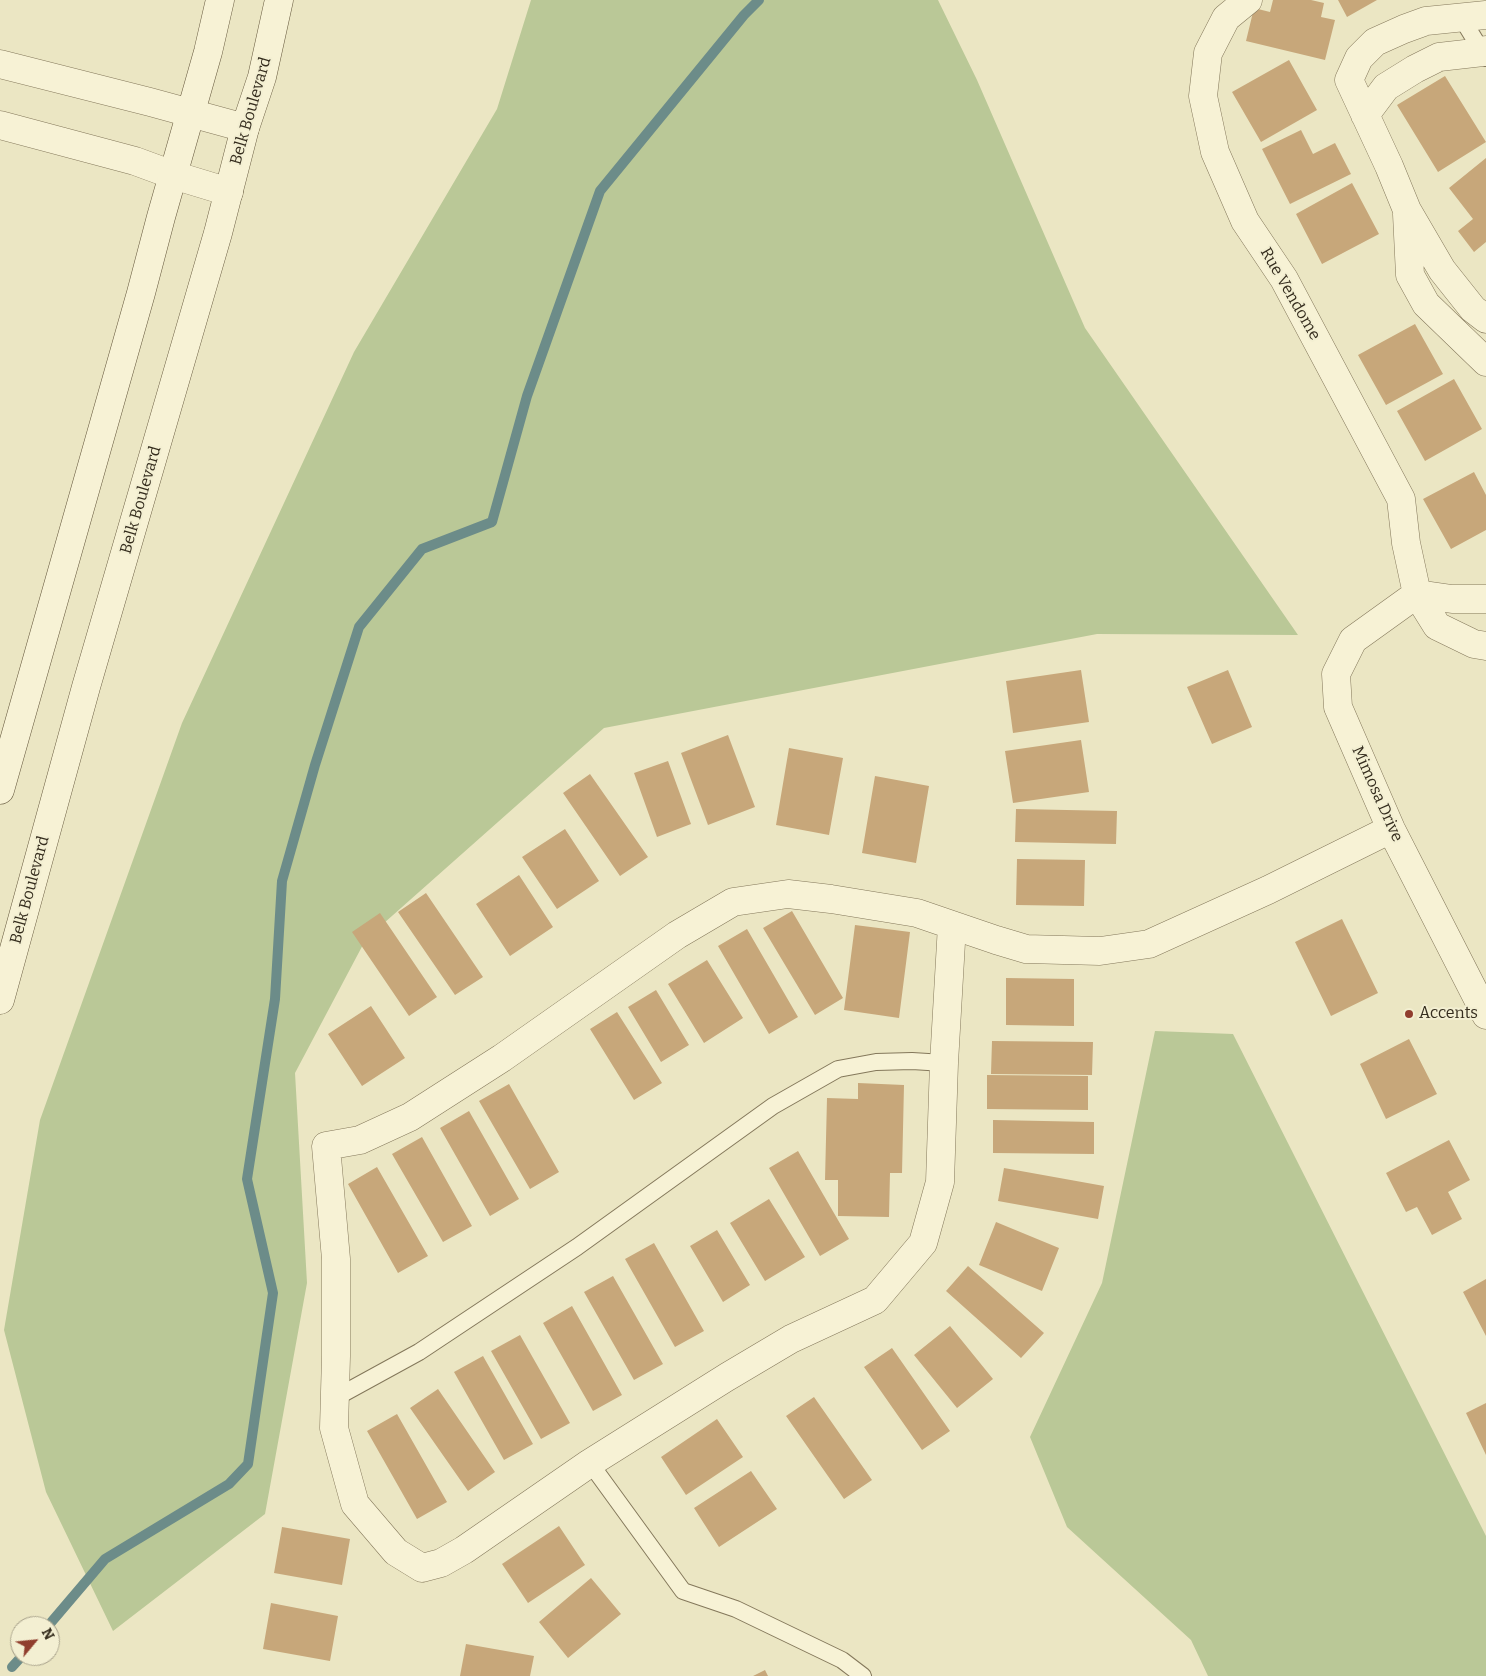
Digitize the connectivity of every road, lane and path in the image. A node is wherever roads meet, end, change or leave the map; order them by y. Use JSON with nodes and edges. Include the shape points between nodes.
{"nodes":[{"id":1,"x":220,"y":0,"type":"edge"},
{"id":2,"x":279,"y":0,"type":"edge"},
{"id":3,"x":1248,"y":0,"type":"edge"},
{"id":4,"x":1474,"y":16,"type":"edge"},
{"id":5,"x":1485,"y":53,"type":"edge"},
{"id":6,"x":0,"y":64,"type":"edge"},
{"id":7,"x":190,"y":113,"type":"junction"},
{"id":8,"x":1365,"y":115,"type":"junction"},
{"id":9,"x":0,"y":125,"type":"edge"},
{"id":10,"x":245,"y":128,"type":"junction"},
{"id":11,"x":173,"y":175,"type":"junction"},
{"id":12,"x":229,"y":192,"type":"junction"},
{"id":13,"x":1406,"y":210,"type":"junction"},
{"id":14,"x":1486,"y":319,"type":"edge"},
{"id":15,"x":1486,"y":362,"type":"edge"},
{"id":16,"x":1417,"y":594,"type":"junction"},
{"id":17,"x":1486,"y":599,"type":"edge"},
{"id":18,"x":1486,"y":646,"type":"edge"},
{"id":19,"x":0,"y":790,"type":"edge"},
{"id":20,"x":1391,"y":829,"type":"junction"},
{"id":21,"x":952,"y":925,"type":"junction"},
{"id":22,"x":0,"y":1000,"type":"edge"},
{"id":23,"x":1486,"y":1015,"type":"edge"},
{"id":24,"x":944,"y":1063,"type":"junction"},
{"id":25,"x":335,"y":1398,"type":"junction"},
{"id":26,"x":590,"y":1463,"type":"junction"},
{"id":27,"x":863,"y":1676,"type":"edge"}],
"edges":[{"from":1,"to":7,"type":"street"},
{"from":2,"to":10,"type":"street","name":"Belk Boulevard","via":[[262,77]]},
{"from":3,"to":16,"type":"street","name":"Rue Vendome","via":[[1226,18],[1208,54],[1203,96],[1215,152],[1246,221],[1284,279],[1401,499]]},
{"from":4,"to":5,"type":"lane"},
{"from":4,"to":8,"type":"street","via":[[1426,21],[1375,42],[1359,58],[1349,80]]},
{"from":5,"to":8,"type":"street","via":[[1439,56],[1386,87]]},
{"from":6,"to":7,"type":"street"},
{"from":7,"to":10,"type":"street"},
{"from":7,"to":11,"type":"street"},
{"from":8,"to":13,"type":"street"},
{"from":9,"to":11,"type":"street","via":[[135,161]]},
{"from":10,"to":12,"type":"street","name":"Belk Boulevard"},
{"from":11,"to":12,"type":"street"},
{"from":11,"to":19,"type":"street"},
{"from":12,"to":22,"type":"street","name":"Belk Boulevard","via":[[86,687]]},
{"from":13,"to":14,"type":"street","via":[[1442,270],[1473,310]]},
{"from":13,"to":15,"type":"street","via":[[1410,275],[1426,304]]},
{"from":16,"to":17,"type":"street"},
{"from":16,"to":18,"type":"street","name":"Rue Vendome","via":[[1437,626],[1474,644]]},
{"from":16,"to":20,"type":"street","name":"Mimosa Drive","via":[[1354,640],[1336,674],[1338,706]]},
{"from":20,"to":21,"type":"street","via":[[1149,944],[1100,951],[1026,949]]},
{"from":20,"to":23,"type":"street","name":"Mimosa Drive"},
{"from":21,"to":24,"type":"street"},
{"from":21,"to":25,"type":"street","via":[[917,913],[788,894],[733,902],[676,935],[502,1058],[410,1117],[360,1140],[326,1146],[336,1259]]},
{"from":24,"to":25,"type":"lane","via":[[876,1062],[838,1069],[774,1106],[577,1247],[419,1352]]},
{"from":24,"to":26,"type":"street","via":[[940,1182],[923,1243],[875,1300],[791,1339]]},
{"from":25,"to":26,"type":"street","via":[[334,1428],[355,1504],[396,1552],[422,1568],[441,1563],[464,1550]]},
{"from":26,"to":27,"type":"lane","via":[[683,1591],[736,1609],[842,1660]]}]}
